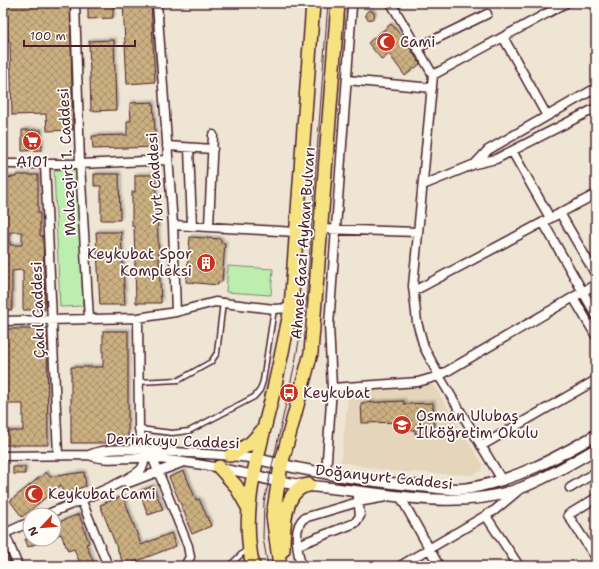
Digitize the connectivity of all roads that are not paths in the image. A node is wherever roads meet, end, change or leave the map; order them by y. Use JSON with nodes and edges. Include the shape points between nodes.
{"nodes":[{"id":1,"x":75,"y":3,"type":"edge"},
{"id":2,"x":157,"y":3,"type":"edge"},
{"id":3,"x":313,"y":3,"type":"edge"},
{"id":4,"x":391,"y":3,"type":"edge"},
{"id":5,"x":353,"y":4,"type":"edge"},
{"id":6,"x":563,"y":4,"type":"edge"},
{"id":7,"x":337,"y":5,"type":"edge"},
{"id":8,"x":486,"y":14,"type":"dead end"},
{"id":9,"x":503,"y":37,"type":"junction"},
{"id":10,"x":417,"y":48,"type":"junction"},
{"id":11,"x":433,"y":75,"type":"junction"},
{"id":12,"x":347,"y":80,"type":"junction"},
{"id":13,"x":432,"y":88,"type":"junction"},
{"id":14,"x":596,"y":88,"type":"edge"},
{"id":15,"x":596,"y":108,"type":"edge"},
{"id":16,"x":547,"y":116,"type":"junction"},
{"id":17,"x":213,"y":135,"type":"dead end"},
{"id":18,"x":167,"y":146,"type":"junction"},
{"id":19,"x":189,"y":148,"type":"junction"},
{"id":20,"x":213,"y":149,"type":"junction"},
{"id":21,"x":512,"y":151,"type":"junction"},
{"id":22,"x":168,"y":160,"type":"junction"},
{"id":23,"x":3,"y":164,"type":"edge"},
{"id":24,"x":45,"y":164,"type":"junction"},
{"id":25,"x":80,"y":164,"type":"junction"},
{"id":26,"x":475,"y":164,"type":"junction"},
{"id":27,"x":423,"y":186,"type":"junction"},
{"id":28,"x":596,"y":194,"type":"edge"},
{"id":29,"x":560,"y":213,"type":"junction"},
{"id":30,"x":547,"y":220,"type":"junction"},
{"id":31,"x":173,"y":225,"type":"junction"},
{"id":32,"x":192,"y":226,"type":"junction"},
{"id":33,"x":210,"y":226,"type":"junction"},
{"id":34,"x":336,"y":228,"type":"junction"},
{"id":35,"x":320,"y":229,"type":"junction"},
{"id":36,"x":296,"y":232,"type":"junction"},
{"id":37,"x":418,"y":232,"type":"junction"},
{"id":38,"x":596,"y":275,"type":"edge"},
{"id":39,"x":596,"y":284,"type":"edge"},
{"id":40,"x":414,"y":291,"type":"junction"},
{"id":41,"x":582,"y":292,"type":"junction"},
{"id":42,"x":573,"y":297,"type":"junction"},
{"id":43,"x":223,"y":302,"type":"junction"},
{"id":44,"x":291,"y":308,"type":"junction"},
{"id":45,"x":274,"y":309,"type":"junction"},
{"id":46,"x":176,"y":312,"type":"junction"},
{"id":47,"x":596,"y":315,"type":"edge"},
{"id":48,"x":138,"y":318,"type":"junction"},
{"id":49,"x":52,"y":320,"type":"junction"},
{"id":50,"x":90,"y":320,"type":"junction"},
{"id":51,"x":3,"y":321,"type":"edge"},
{"id":52,"x":596,"y":336,"type":"edge"},
{"id":53,"x":439,"y":376,"type":"junction"},
{"id":54,"x":596,"y":380,"type":"edge"},
{"id":55,"x":138,"y":382,"type":"junction"},
{"id":56,"x":332,"y":388,"type":"junction"},
{"id":57,"x":264,"y":428,"type":"junction"},
{"id":58,"x":139,"y":429,"type":"junction"},
{"id":59,"x":596,"y":435,"type":"edge"},
{"id":60,"x":481,"y":446,"type":"junction"},
{"id":61,"x":596,"y":449,"type":"edge"},
{"id":62,"x":58,"y":455,"type":"junction"},
{"id":63,"x":231,"y":455,"type":"junction"},
{"id":64,"x":3,"y":456,"type":"edge"},
{"id":65,"x":147,"y":456,"type":"junction"},
{"id":66,"x":257,"y":459,"type":"junction"},
{"id":67,"x":183,"y":463,"type":"junction"},
{"id":68,"x":281,"y":465,"type":"junction"},
{"id":69,"x":219,"y":468,"type":"junction"},
{"id":70,"x":157,"y":471,"type":"junction"},
{"id":71,"x":596,"y":472,"type":"edge"},
{"id":72,"x":326,"y":473,"type":"junction"},
{"id":73,"x":254,"y":475,"type":"junction"},
{"id":74,"x":502,"y":480,"type":"junction"},
{"id":75,"x":278,"y":481,"type":"junction"},
{"id":76,"x":120,"y":483,"type":"junction"},
{"id":77,"x":309,"y":485,"type":"junction"},
{"id":78,"x":522,"y":488,"type":"junction"},
{"id":79,"x":570,"y":488,"type":"dead end"},
{"id":80,"x":358,"y":492,"type":"junction"},
{"id":81,"x":396,"y":496,"type":"junction"},
{"id":82,"x":596,"y":498,"type":"edge"},
{"id":83,"x":81,"y":499,"type":"junction"},
{"id":84,"x":358,"y":502,"type":"junction"},
{"id":85,"x":62,"y":508,"type":"edge"},
{"id":86,"x":249,"y":509,"type":"junction"},
{"id":87,"x":486,"y":516,"type":"junction"},
{"id":88,"x":22,"y":525,"type":"edge"},
{"id":89,"x":3,"y":532,"type":"edge"},
{"id":90,"x":298,"y":545,"type":"junction"},
{"id":91,"x":249,"y":547,"type":"junction"},
{"id":92,"x":429,"y":548,"type":"junction"},
{"id":93,"x":596,"y":558,"type":"edge"},
{"id":94,"x":187,"y":563,"type":"edge"},
{"id":95,"x":18,"y":566,"type":"edge"},
{"id":96,"x":108,"y":566,"type":"edge"},
{"id":97,"x":229,"y":566,"type":"edge"},
{"id":98,"x":252,"y":566,"type":"edge"},
{"id":99,"x":281,"y":566,"type":"edge"},
{"id":100,"x":300,"y":566,"type":"edge"},
{"id":101,"x":400,"y":566,"type":"edge"},
{"id":102,"x":439,"y":566,"type":"edge"},
{"id":103,"x":519,"y":566,"type":"edge"}],
"edges":[{"from":1,"to":25,"type":"street","name":"Malazgirt 1. Caddesi"},
{"from":2,"to":18,"type":"street","name":"Yurt Caddesi"},
{"from":3,"to":36,"type":"main road","name":"Ahmet Gazi Ayhan Bulvarı"},
{"from":4,"to":10,"type":"street"},
{"from":5,"to":7,"type":"street"},
{"from":5,"to":12,"type":"street"},
{"from":6,"to":9,"type":"street"},
{"from":7,"to":35,"type":"main road","name":"Ahmet Gazi Ayhan Bulvarı"},
{"from":8,"to":10,"type":"street"},
{"from":9,"to":11,"type":"street"},
{"from":9,"to":16,"type":"street"},
{"from":10,"to":11,"type":"street"},
{"from":11,"to":13,"type":"street"},
{"from":12,"to":13,"type":"street"},
{"from":12,"to":34,"type":"street"},
{"from":13,"to":27,"type":"street"},
{"from":14,"to":16,"type":"street"},
{"from":15,"to":21,"type":"street"},
{"from":16,"to":26,"type":"street","via":[[488,150]]},
{"from":17,"to":20,"type":"street"},
{"from":18,"to":19,"type":"street"},
{"from":18,"to":22,"type":"street","name":"Yurt Caddesi"},
{"from":19,"to":20,"type":"street"},
{"from":19,"to":32,"type":"street"},
{"from":20,"to":33,"type":"street"},
{"from":21,"to":26,"type":"street","via":[[496,159]]},
{"from":21,"to":30,"type":"street"},
{"from":22,"to":25,"type":"street"},
{"from":22,"to":31,"type":"street","name":"Yurt Caddesi"},
{"from":23,"to":24,"type":"street"},
{"from":24,"to":25,"type":"street"},
{"from":24,"to":49,"type":"street","name":"Çakıl Caddesi"},
{"from":25,"to":50,"type":"street","name":"Malazgirt 1. Caddesi"},
{"from":26,"to":27,"type":"street"},
{"from":27,"to":37,"type":"street"},
{"from":28,"to":29,"type":"street"},
{"from":29,"to":30,"type":"street"},
{"from":29,"to":38,"type":"street"},
{"from":30,"to":40,"type":"street"},
{"from":30,"to":41,"type":"street"},
{"from":31,"to":32,"type":"street"},
{"from":31,"to":46,"type":"street","name":"Yurt Caddesi"},
{"from":32,"to":33,"type":"street"},
{"from":33,"to":36,"type":"street"},
{"from":34,"to":35,"type":"street"},
{"from":34,"to":37,"type":"street"},
{"from":34,"to":56,"type":"street","via":[[329,325]]},
{"from":35,"to":68,"type":"main road","name":"Ahmet Gazi Ayhan Bulvarı","via":[[311,353]]},
{"from":36,"to":44,"type":"main road","name":"Ahmet Gazi Ayhan Bulvarı"},
{"from":37,"to":40,"type":"street"},
{"from":39,"to":41,"type":"street"},
{"from":40,"to":53,"type":"street","via":[[420,333]]},
{"from":41,"to":42,"type":"street"},
{"from":41,"to":47,"type":"street"},
{"from":42,"to":52,"type":"street"},
{"from":42,"to":53,"type":"street"},
{"from":43,"to":45,"type":"street"},
{"from":43,"to":46,"type":"street","via":[[210,302]]},
{"from":43,"to":55,"type":"lane","via":[[217,353],[211,362],[179,380]]},
{"from":44,"to":45,"type":"street"},
{"from":44,"to":57,"type":"main road","name":"Ahmet Gazi Ayhan Bulvarı"},
{"from":45,"to":58,"type":"lane","via":[[263,381],[254,397],[189,431],[172,433]]},
{"from":46,"to":48,"type":"street"},
{"from":48,"to":50,"type":"street"},
{"from":48,"to":55,"type":"street"},
{"from":49,"to":50,"type":"street"},
{"from":49,"to":51,"type":"street"},
{"from":49,"to":62,"type":"street","name":"Çakıl Caddesi"},
{"from":53,"to":56,"type":"street","via":[[418,382]]},
{"from":53,"to":60,"type":"street"},
{"from":54,"to":60,"type":"street"},
{"from":55,"to":58,"type":"street"},
{"from":56,"to":72,"type":"street"},
{"from":57,"to":63,"type":"main road","via":[[252,443]]},
{"from":57,"to":66,"type":"main road","name":"Ahmet Gazi Ayhan Bulvarı"},
{"from":58,"to":65,"type":"street"},
{"from":59,"to":74,"type":"street","name":"Doğanyurt Caddesi","via":[[534,468]]},
{"from":60,"to":74,"type":"street"},
{"from":61,"to":78,"type":"street","name":"Doğanyurt Caddesi"},
{"from":62,"to":64,"type":"street","name":"Derinkuyu Caddesi"},
{"from":62,"to":65,"type":"street","name":"Derinkuyu Caddesi","via":[[89,455],[96,452]]},
{"from":63,"to":65,"type":"street","name":"Derinkuyu Caddesi"},
{"from":63,"to":66,"type":"street","name":"Derinkuyu Caddesi"},
{"from":65,"to":67,"type":"street","name":"Derinkuyu Caddesi"},
{"from":65,"to":70,"type":"street"},
{"from":65,"to":76,"type":"street","via":[[140,470]]},
{"from":66,"to":68,"type":"street","name":"Doğanyurt Caddesi"},
{"from":66,"to":73,"type":"main road","name":"Ahmet Gazi Ayhan Bulvarı"},
{"from":67,"to":69,"type":"street","name":"Derinkuyu Caddesi"},
{"from":67,"to":70,"type":"street"},
{"from":68,"to":72,"type":"street","name":"Doğanyurt Caddesi"},
{"from":68,"to":75,"type":"main road","name":"Ahmet Gazi Ayhan Bulvarı"},
{"from":69,"to":73,"type":"street","name":"Derinkuyu Caddesi"},
{"from":69,"to":86,"type":"main road","via":[[236,486]]},
{"from":70,"to":76,"type":"street","via":[[126,484]]},
{"from":70,"to":94,"type":"street","via":[[190,552]]},
{"from":71,"to":79,"type":"street"},
{"from":72,"to":74,"type":"street","name":"Doğanyurt Caddesi","via":[[455,489],[471,488]]},
{"from":73,"to":75,"type":"street","name":"Doğanyurt Caddesi"},
{"from":73,"to":86,"type":"main road","name":"Ahmet Gazi Ayhan Bulvarı"},
{"from":75,"to":77,"type":"street","name":"Doğanyurt Caddesi"},
{"from":75,"to":99,"type":"main road","name":"Ahmet Gazi Ayhan Bulvarı","via":[[273,516]]},
{"from":76,"to":83,"type":"street"},
{"from":77,"to":80,"type":"street","name":"Doğanyurt Caddesi"},
{"from":77,"to":99,"type":"main road","via":[[299,489],[291,497],[283,529]]},
{"from":78,"to":81,"type":"street","name":"Doğanyurt Caddesi","via":[[470,499],[441,500]]},
{"from":78,"to":87,"type":"street"},
{"from":80,"to":81,"type":"street","name":"Doğanyurt Caddesi"},
{"from":80,"to":84,"type":"street"},
{"from":81,"to":84,"type":"street"},
{"from":81,"to":92,"type":"street"},
{"from":82,"to":93,"type":"street","via":[[568,516]]},
{"from":83,"to":85,"type":"street"},
{"from":83,"to":96,"type":"street"},
{"from":84,"to":90,"type":"street","via":[[360,516],[355,523]]},
{"from":84,"to":90,"type":"street","via":[[304,518],[298,526]]},
{"from":86,"to":91,"type":"main road","name":"Ahmet Gazi Ayhan Bulvarı"},
{"from":87,"to":92,"type":"street"},
{"from":87,"to":103,"type":"street"},
{"from":88,"to":89,"type":"street"},
{"from":89,"to":95,"type":"street"},
{"from":90,"to":100,"type":"street"},
{"from":91,"to":97,"type":"lane"},
{"from":91,"to":98,"type":"main road","name":"Ahmet Gazi Ayhan Bulvarı"},
{"from":92,"to":101,"type":"street"},
{"from":92,"to":102,"type":"street"}]}
